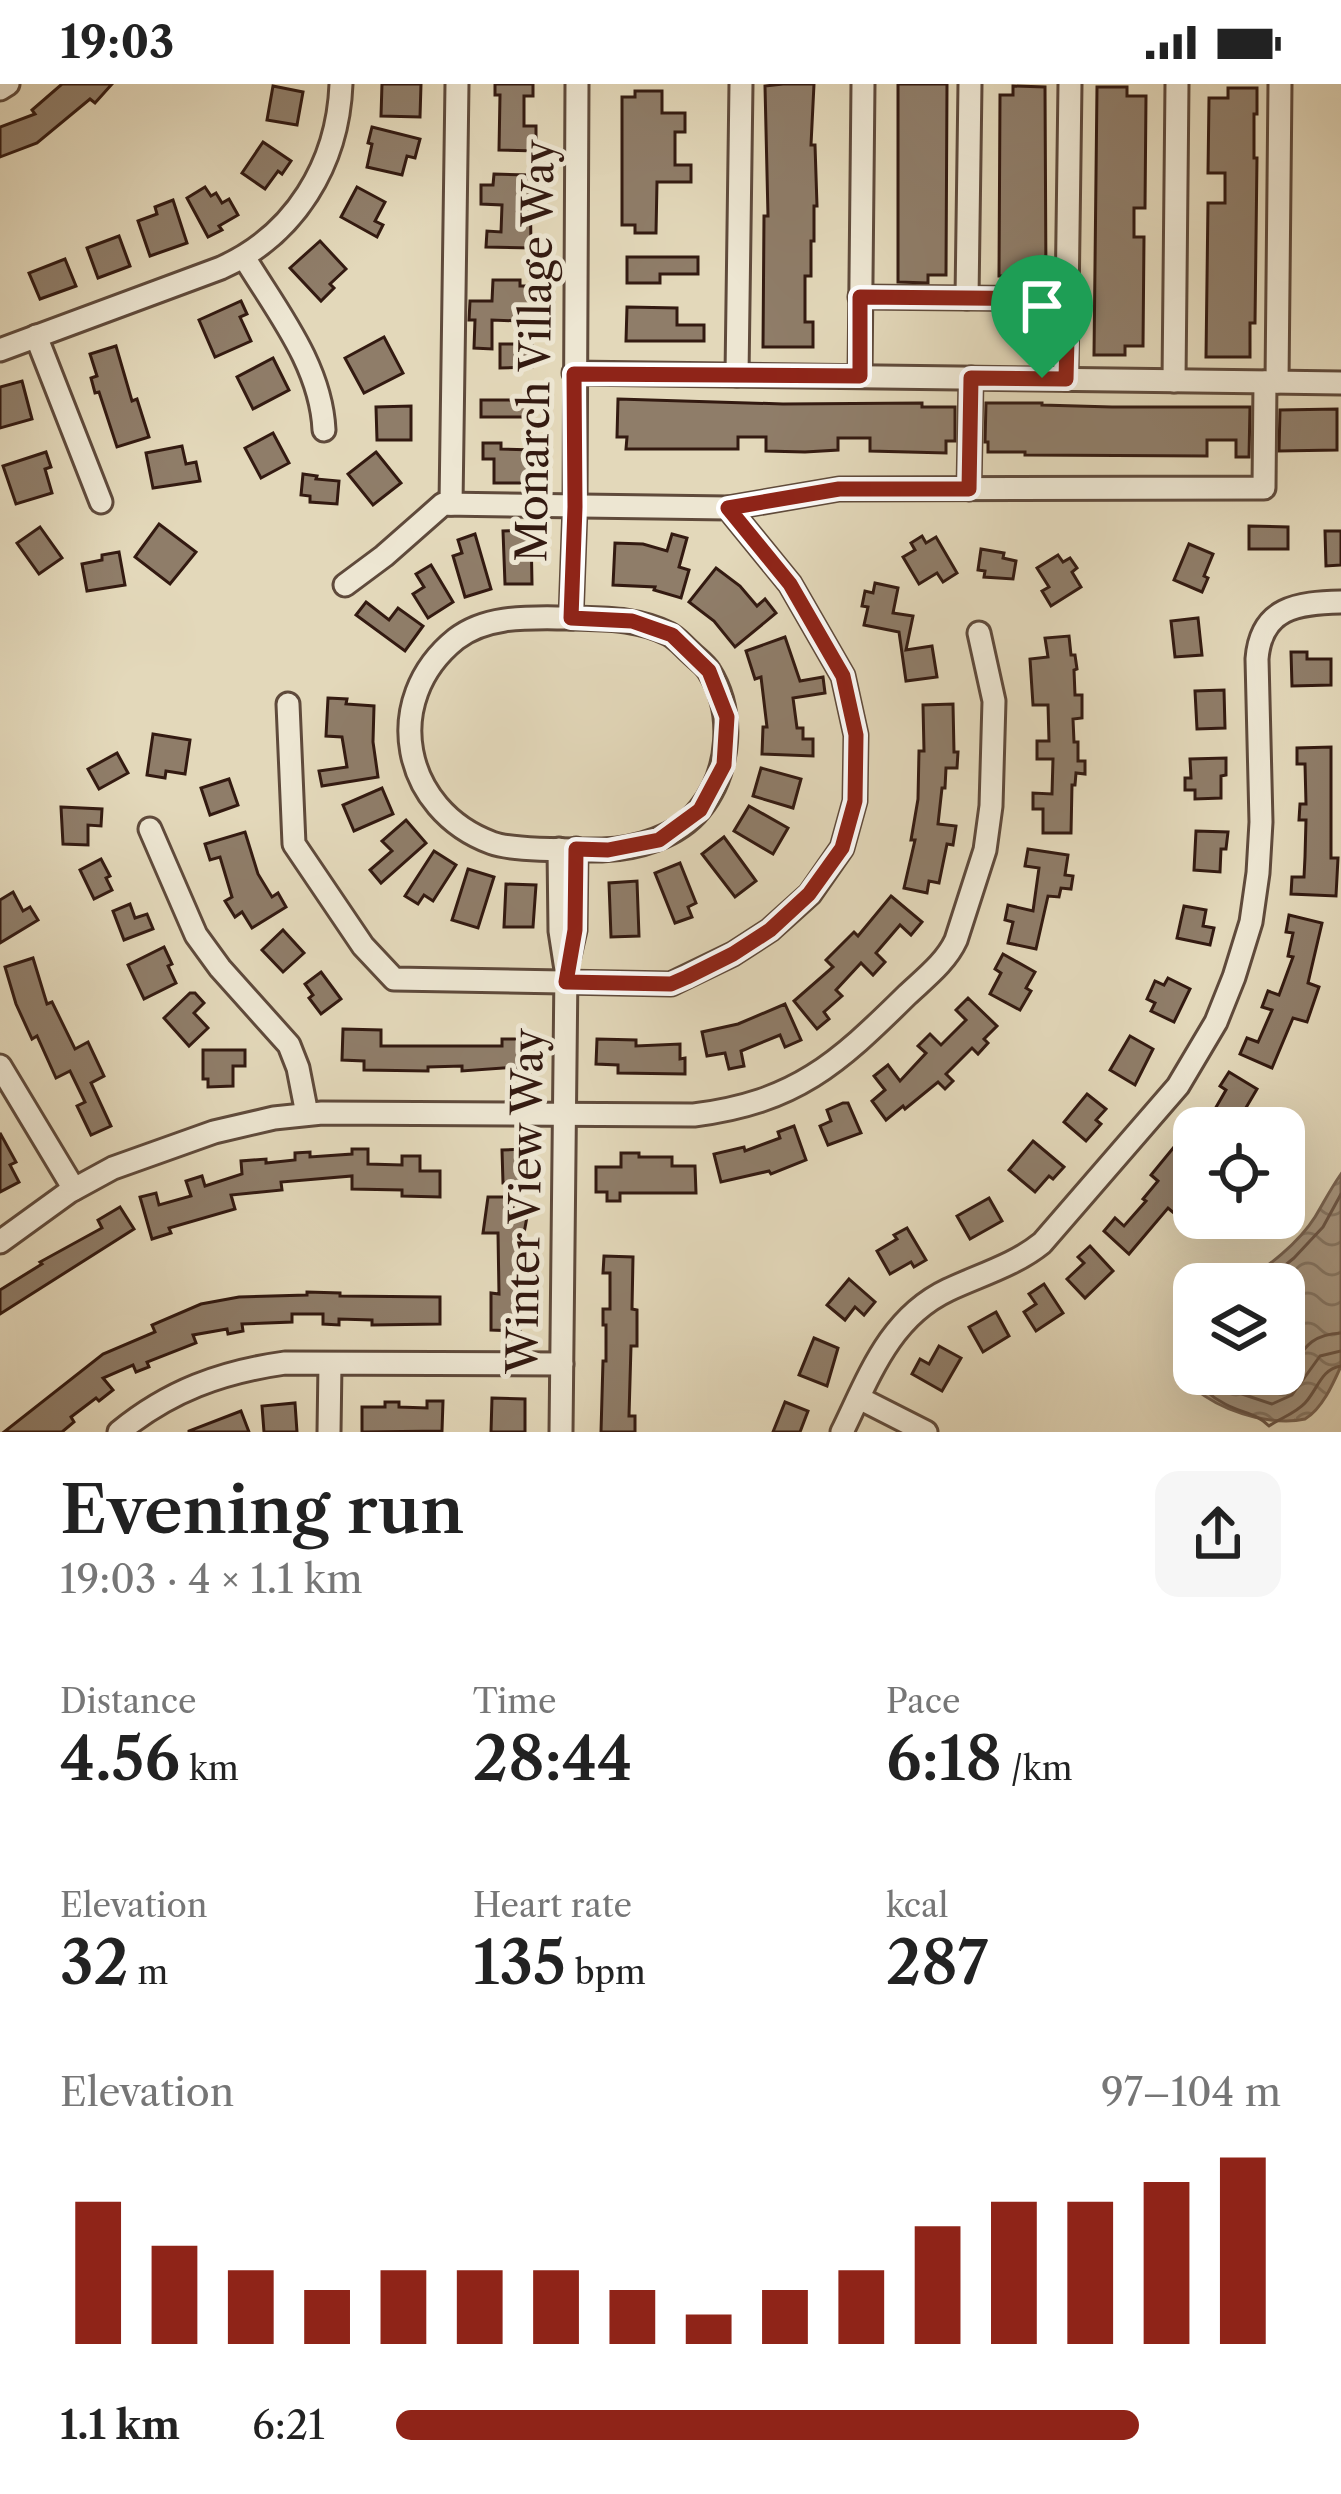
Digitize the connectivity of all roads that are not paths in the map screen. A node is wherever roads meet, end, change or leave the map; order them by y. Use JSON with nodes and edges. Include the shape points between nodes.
{"nodes":[{"id":1,"x":8,"y":84,"type":"edge"},
{"id":2,"x":341,"y":84,"type":"edge"},
{"id":3,"x":457,"y":84,"type":"edge"},
{"id":4,"x":577,"y":84,"type":"edge"},
{"id":5,"x":741,"y":84,"type":"edge"},
{"id":6,"x":862,"y":84,"type":"edge"},
{"id":7,"x":970,"y":84,"type":"edge"},
{"id":8,"x":1070,"y":84,"type":"edge"},
{"id":9,"x":1178,"y":84,"type":"edge"},
{"id":10,"x":1280,"y":84,"type":"edge"},
{"id":11,"x":0,"y":89,"type":"edge"},
{"id":12,"x":244,"y":257,"type":"junction"},
{"id":13,"x":860,"y":297,"type":"junction"},
{"id":14,"x":967,"y":298,"type":"junction"},
{"id":15,"x":1068,"y":299,"type":"junction"},
{"id":16,"x":36,"y":336,"type":"junction"},
{"id":17,"x":0,"y":350,"type":"edge"},
{"id":18,"x":574,"y":374,"type":"junction"},
{"id":19,"x":737,"y":375,"type":"junction"},
{"id":20,"x":860,"y":376,"type":"junction"},
{"id":21,"x":971,"y":378,"type":"junction"},
{"id":22,"x":1066,"y":379,"type":"junction"},
{"id":23,"x":1174,"y":381,"type":"junction"},
{"id":24,"x":1271,"y":382,"type":"junction"},
{"id":25,"x":1341,"y":383,"type":"edge"},
{"id":26,"x":324,"y":430,"type":"dead end"},
{"id":27,"x":969,"y":489,"type":"junction"},
{"id":28,"x":101,"y":502,"type":"dead end"},
{"id":29,"x":452,"y":504,"type":"junction"},
{"id":30,"x":575,"y":507,"type":"junction"},
{"id":31,"x":728,"y":508,"type":"junction"},
{"id":32,"x":345,"y":585,"type":"dead end"},
{"id":33,"x":1341,"y":602,"type":"edge"},
{"id":34,"x":571,"y":618,"type":"junction"},
{"id":35,"x":979,"y":633,"type":"dead end"},
{"id":36,"x":288,"y":704,"type":"dead end"},
{"id":37,"x":150,"y":829,"type":"dead end"},
{"id":38,"x":568,"y":849,"type":"junction"},
{"id":39,"x":566,"y":976,"type":"junction"},
{"id":40,"x":0,"y":1066,"type":"edge"},
{"id":41,"x":307,"y":1114,"type":"junction"},
{"id":42,"x":565,"y":1115,"type":"junction"},
{"id":43,"x":74,"y":1189,"type":"junction"},
{"id":44,"x":0,"y":1242,"type":"edge"},
{"id":45,"x":330,"y":1364,"type":"junction"},
{"id":46,"x":562,"y":1364,"type":"junction"},
{"id":47,"x":859,"y":1398,"type":"junction"},
{"id":48,"x":119,"y":1432,"type":"edge"},
{"id":49,"x":329,"y":1432,"type":"edge"},
{"id":50,"x":562,"y":1432,"type":"edge"},
{"id":51,"x":842,"y":1432,"type":"edge"},
{"id":52,"x":926,"y":1432,"type":"edge"}],
"edges":[{"from":1,"to":11,"type":"street"},
{"from":2,"to":12,"type":"street","via":[[334,137],[316,182],[280,230]]},
{"from":3,"to":29,"type":"street"},
{"from":4,"to":18,"type":"street","name":"Monarch Village Way"},
{"from":5,"to":19,"type":"street"},
{"from":6,"to":13,"type":"street"},
{"from":7,"to":14,"type":"street"},
{"from":8,"to":15,"type":"street"},
{"from":9,"to":23,"type":"street"},
{"from":10,"to":24,"type":"street"},
{"from":12,"to":16,"type":"street"},
{"from":12,"to":26,"type":"street","via":[[310,368]]},
{"from":13,"to":14,"type":"street"},
{"from":13,"to":20,"type":"street"},
{"from":14,"to":15,"type":"street"},
{"from":15,"to":22,"type":"street"},
{"from":16,"to":17,"type":"street"},
{"from":16,"to":28,"type":"street"},
{"from":18,"to":19,"type":"street"},
{"from":18,"to":30,"type":"street","name":"Monarch Village Way"},
{"from":19,"to":20,"type":"street"},
{"from":20,"to":21,"type":"street"},
{"from":21,"to":22,"type":"street"},
{"from":21,"to":27,"type":"street"},
{"from":22,"to":23,"type":"street"},
{"from":23,"to":24,"type":"street"},
{"from":24,"to":25,"type":"street"},
{"from":24,"to":27,"type":"street","via":[[1264,488]]},
{"from":27,"to":31,"type":"street","via":[[839,489]]},
{"from":29,"to":30,"type":"street"},
{"from":29,"to":32,"type":"street"},
{"from":30,"to":31,"type":"street"},
{"from":30,"to":34,"type":"street","name":"Monarch Village Way"},
{"from":31,"to":39,"type":"street","via":[[790,584],[843,676],[856,735],[855,801],[842,848],[770,930],[687,977],[671,984]]},
{"from":33,"to":47,"type":"street","via":[[1287,609],[1259,643],[1255,903],[1229,992],[1193,1063],[1042,1244],[908,1317]]},
{"from":34,"to":38,"type":"street","name":"Monarch Village Way","via":[[632,621],[672,635],[709,671],[727,717],[724,765],[700,810],[659,840]]},
{"from":34,"to":38,"type":"street","name":"Monarch Village Way","via":[[503,619],[458,638],[423,675],[408,726],[417,778],[449,821],[496,845]]},
{"from":35,"to":42,"type":"street","via":[[994,701],[991,806],[981,863],[944,959],[838,1061],[778,1095],[694,1115]]},
{"from":36,"to":39,"type":"street","via":[[294,844],[362,946],[394,979]]},
{"from":37,"to":41,"type":"street","via":[[196,935],[289,1045]]},
{"from":38,"to":39,"type":"street","name":"Winter View Way","via":[[575,930]]},
{"from":39,"to":42,"type":"street","name":"Winter View Way"},
{"from":40,"to":43,"type":"street"},
{"from":41,"to":42,"type":"street"},
{"from":41,"to":43,"type":"street","via":[[214,1132]]},
{"from":42,"to":46,"type":"street","name":"Winter View Way"},
{"from":43,"to":44,"type":"street"},
{"from":45,"to":46,"type":"street"},
{"from":45,"to":48,"type":"street","via":[[225,1374],[167,1398]]},
{"from":45,"to":49,"type":"street"},
{"from":46,"to":50,"type":"street","name":"Winter View Way"},
{"from":47,"to":51,"type":"street"},
{"from":47,"to":52,"type":"street"}]}
